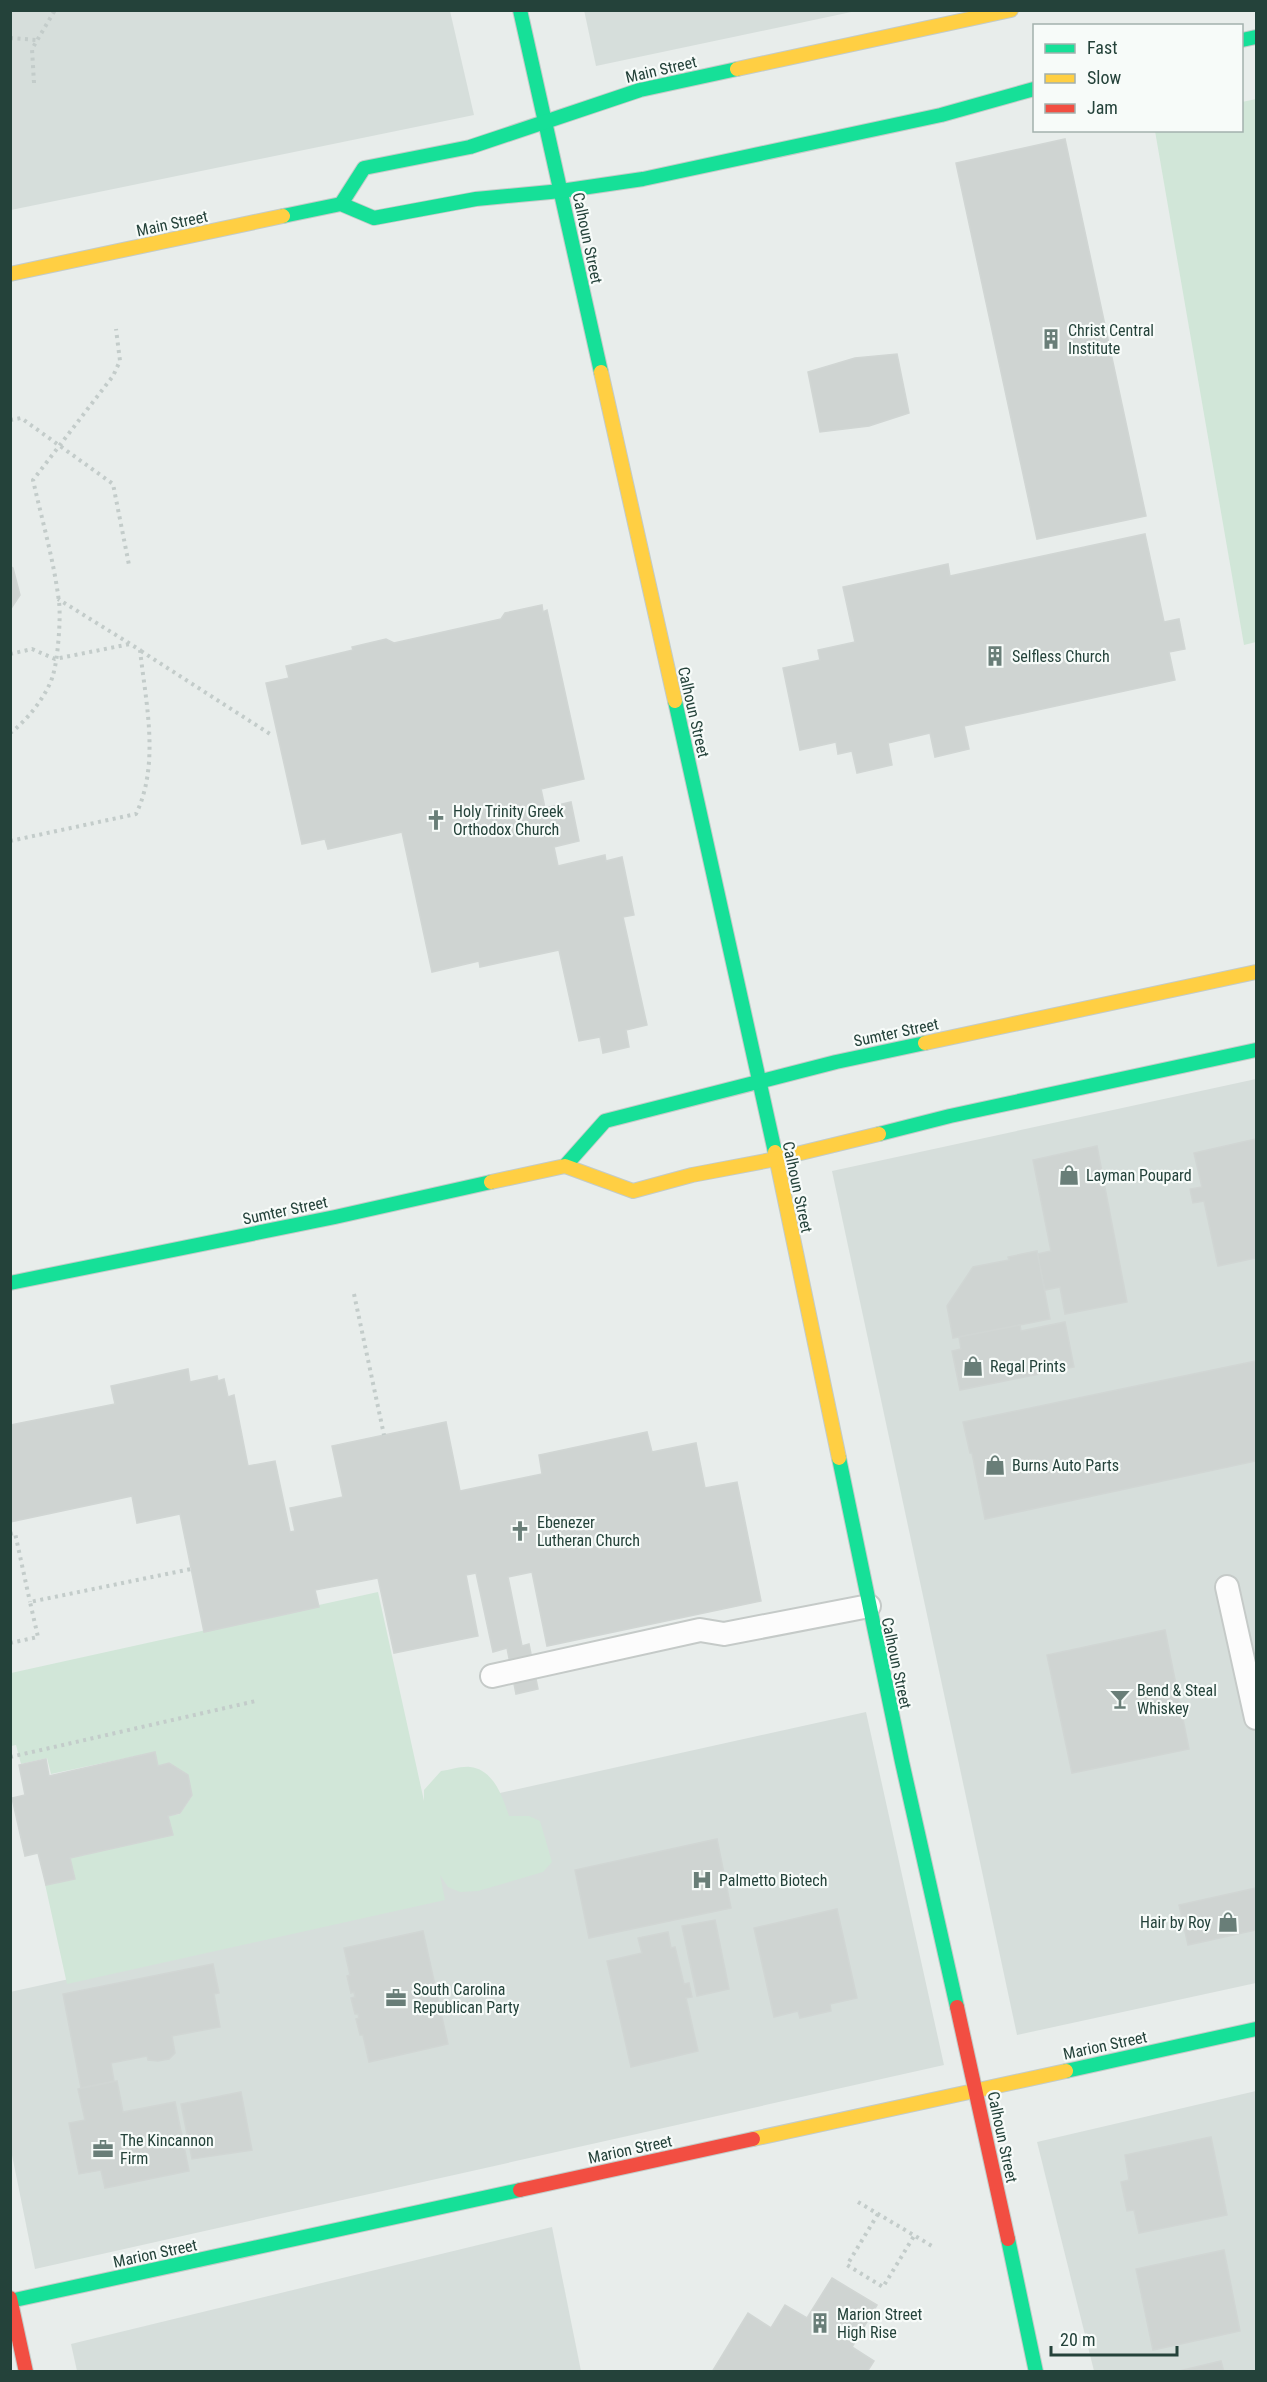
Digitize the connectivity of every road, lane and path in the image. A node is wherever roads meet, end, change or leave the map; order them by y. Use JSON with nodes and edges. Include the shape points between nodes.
{"nodes":[{"id":1,"x":55,"y":10,"type":"edge"},
{"id":2,"x":520,"y":10,"type":"edge"},
{"id":3,"x":1011,"y":10,"type":"edge"},
{"id":4,"x":10,"y":38,"type":"edge"},
{"id":5,"x":37,"y":40,"type":"junction"},
{"id":6,"x":34,"y":83,"type":"dead end"},
{"id":7,"x":1033,"y":90,"type":"edge"},
{"id":8,"x":546,"y":121,"type":"junction"},
{"id":9,"x":561,"y":191,"type":"junction"},
{"id":10,"x":341,"y":204,"type":"junction"},
{"id":11,"x":10,"y":274,"type":"edge"},
{"id":12,"x":116,"y":329,"type":"dead end"},
{"id":13,"x":10,"y":420,"type":"edge"},
{"id":14,"x":60,"y":445,"type":"junction"},
{"id":15,"x":129,"y":565,"type":"dead end"},
{"id":16,"x":58,"y":599,"type":"junction"},
{"id":17,"x":130,"y":644,"type":"junction"},
{"id":18,"x":140,"y":650,"type":"junction"},
{"id":19,"x":10,"y":654,"type":"edge"},
{"id":20,"x":55,"y":659,"type":"junction"},
{"id":21,"x":10,"y":733,"type":"edge"},
{"id":22,"x":270,"y":734,"type":"dead end"},
{"id":23,"x":10,"y":842,"type":"edge"},
{"id":24,"x":1257,"y":972,"type":"edge"},
{"id":25,"x":1257,"y":1050,"type":"edge"},
{"id":26,"x":760,"y":1081,"type":"junction"},
{"id":27,"x":776,"y":1159,"type":"junction"},
{"id":28,"x":565,"y":1166,"type":"junction"},
{"id":29,"x":10,"y":1283,"type":"edge"},
{"id":30,"x":354,"y":1294,"type":"dead end"},
{"id":31,"x":384,"y":1435,"type":"dead end"},
{"id":32,"x":10,"y":1534,"type":"edge"},
{"id":33,"x":191,"y":1569,"type":"dead end"},
{"id":34,"x":1227,"y":1587,"type":"dead end"},
{"id":35,"x":30,"y":1602,"type":"junction"},
{"id":36,"x":869,"y":1606,"type":"junction"},
{"id":37,"x":10,"y":1643,"type":"edge"},
{"id":38,"x":492,"y":1676,"type":"dead end"},
{"id":39,"x":256,"y":1701,"type":"dead end"},
{"id":40,"x":1257,"y":1718,"type":"edge"},
{"id":41,"x":10,"y":1757,"type":"edge"},
{"id":42,"x":1257,"y":2029,"type":"edge"},
{"id":43,"x":976,"y":2090,"type":"junction"},
{"id":44,"x":858,"y":2202,"type":"dead end"},
{"id":45,"x":878,"y":2214,"type":"junction"},
{"id":46,"x":914,"y":2236,"type":"junction"},
{"id":47,"x":932,"y":2246,"type":"dead end"},
{"id":48,"x":11,"y":2300,"type":"edge"},
{"id":49,"x":26,"y":2372,"type":"edge"},
{"id":50,"x":1036,"y":2372,"type":"edge"}],
"edges":[{"from":1,"to":5,"type":"path"},
{"from":2,"to":8,"type":"street","name":"Calhoun Street"},
{"from":3,"to":8,"type":"street","name":"Main Street","via":[[640,90]]},
{"from":4,"to":5,"type":"path"},
{"from":5,"to":6,"type":"path","via":[[32,49]]},
{"from":7,"to":9,"type":"street","via":[[940,115],[643,179]]},
{"from":8,"to":9,"type":"street","name":"Calhoun Street"},
{"from":8,"to":10,"type":"street","name":"Main Street","via":[[470,147],[364,168]]},
{"from":9,"to":10,"type":"street","via":[[476,199],[374,218]]},
{"from":9,"to":26,"type":"street","name":"Calhoun Street"},
{"from":10,"to":11,"type":"street","name":"Main Street"},
{"from":12,"to":14,"type":"path","via":[[120,361],[113,376]]},
{"from":13,"to":14,"type":"path","via":[[21,418]]},
{"from":14,"to":15,"type":"path","via":[[113,484]]},
{"from":14,"to":16,"type":"path","via":[[33,480]]},
{"from":16,"to":17,"type":"path"},
{"from":16,"to":20,"type":"path"},
{"from":17,"to":18,"type":"path"},
{"from":17,"to":20,"type":"path"},
{"from":18,"to":22,"type":"path"},
{"from":18,"to":23,"type":"path","via":[[149,729],[149,769],[144,798],[136,814]]},
{"from":19,"to":20,"type":"path","via":[[32,649]]},
{"from":20,"to":21,"type":"path","via":[[53,676],[39,702]]},
{"from":24,"to":26,"type":"street","name":"Sumter Street"},
{"from":25,"to":27,"type":"street","via":[[950,1116]]},
{"from":26,"to":27,"type":"street","name":"Calhoun Street"},
{"from":26,"to":28,"type":"street","name":"Sumter Street","via":[[605,1121]]},
{"from":27,"to":28,"type":"street","via":[[633,1191]]},
{"from":27,"to":36,"type":"street","name":"Calhoun Street"},
{"from":28,"to":29,"type":"street","name":"Sumter Street"},
{"from":30,"to":31,"type":"path"},
{"from":32,"to":35,"type":"path","via":[[15,1533]]},
{"from":33,"to":35,"type":"path"},
{"from":34,"to":40,"type":"lane"},
{"from":35,"to":37,"type":"path","via":[[38,1637]]},
{"from":36,"to":38,"type":"lane","via":[[724,1634],[700,1630]]},
{"from":36,"to":43,"type":"street","name":"Calhoun Street"},
{"from":39,"to":41,"type":"path"},
{"from":42,"to":43,"type":"street","name":"Marion Street"},
{"from":43,"to":48,"type":"street","name":"Marion Street"},
{"from":43,"to":50,"type":"street","name":"Calhoun Street"},
{"from":44,"to":45,"type":"path"},
{"from":45,"to":46,"type":"path"},
{"from":45,"to":46,"type":"path","via":[[847,2265],[883,2287]]},
{"from":46,"to":47,"type":"path"},
{"from":48,"to":49,"type":"street"}]}
